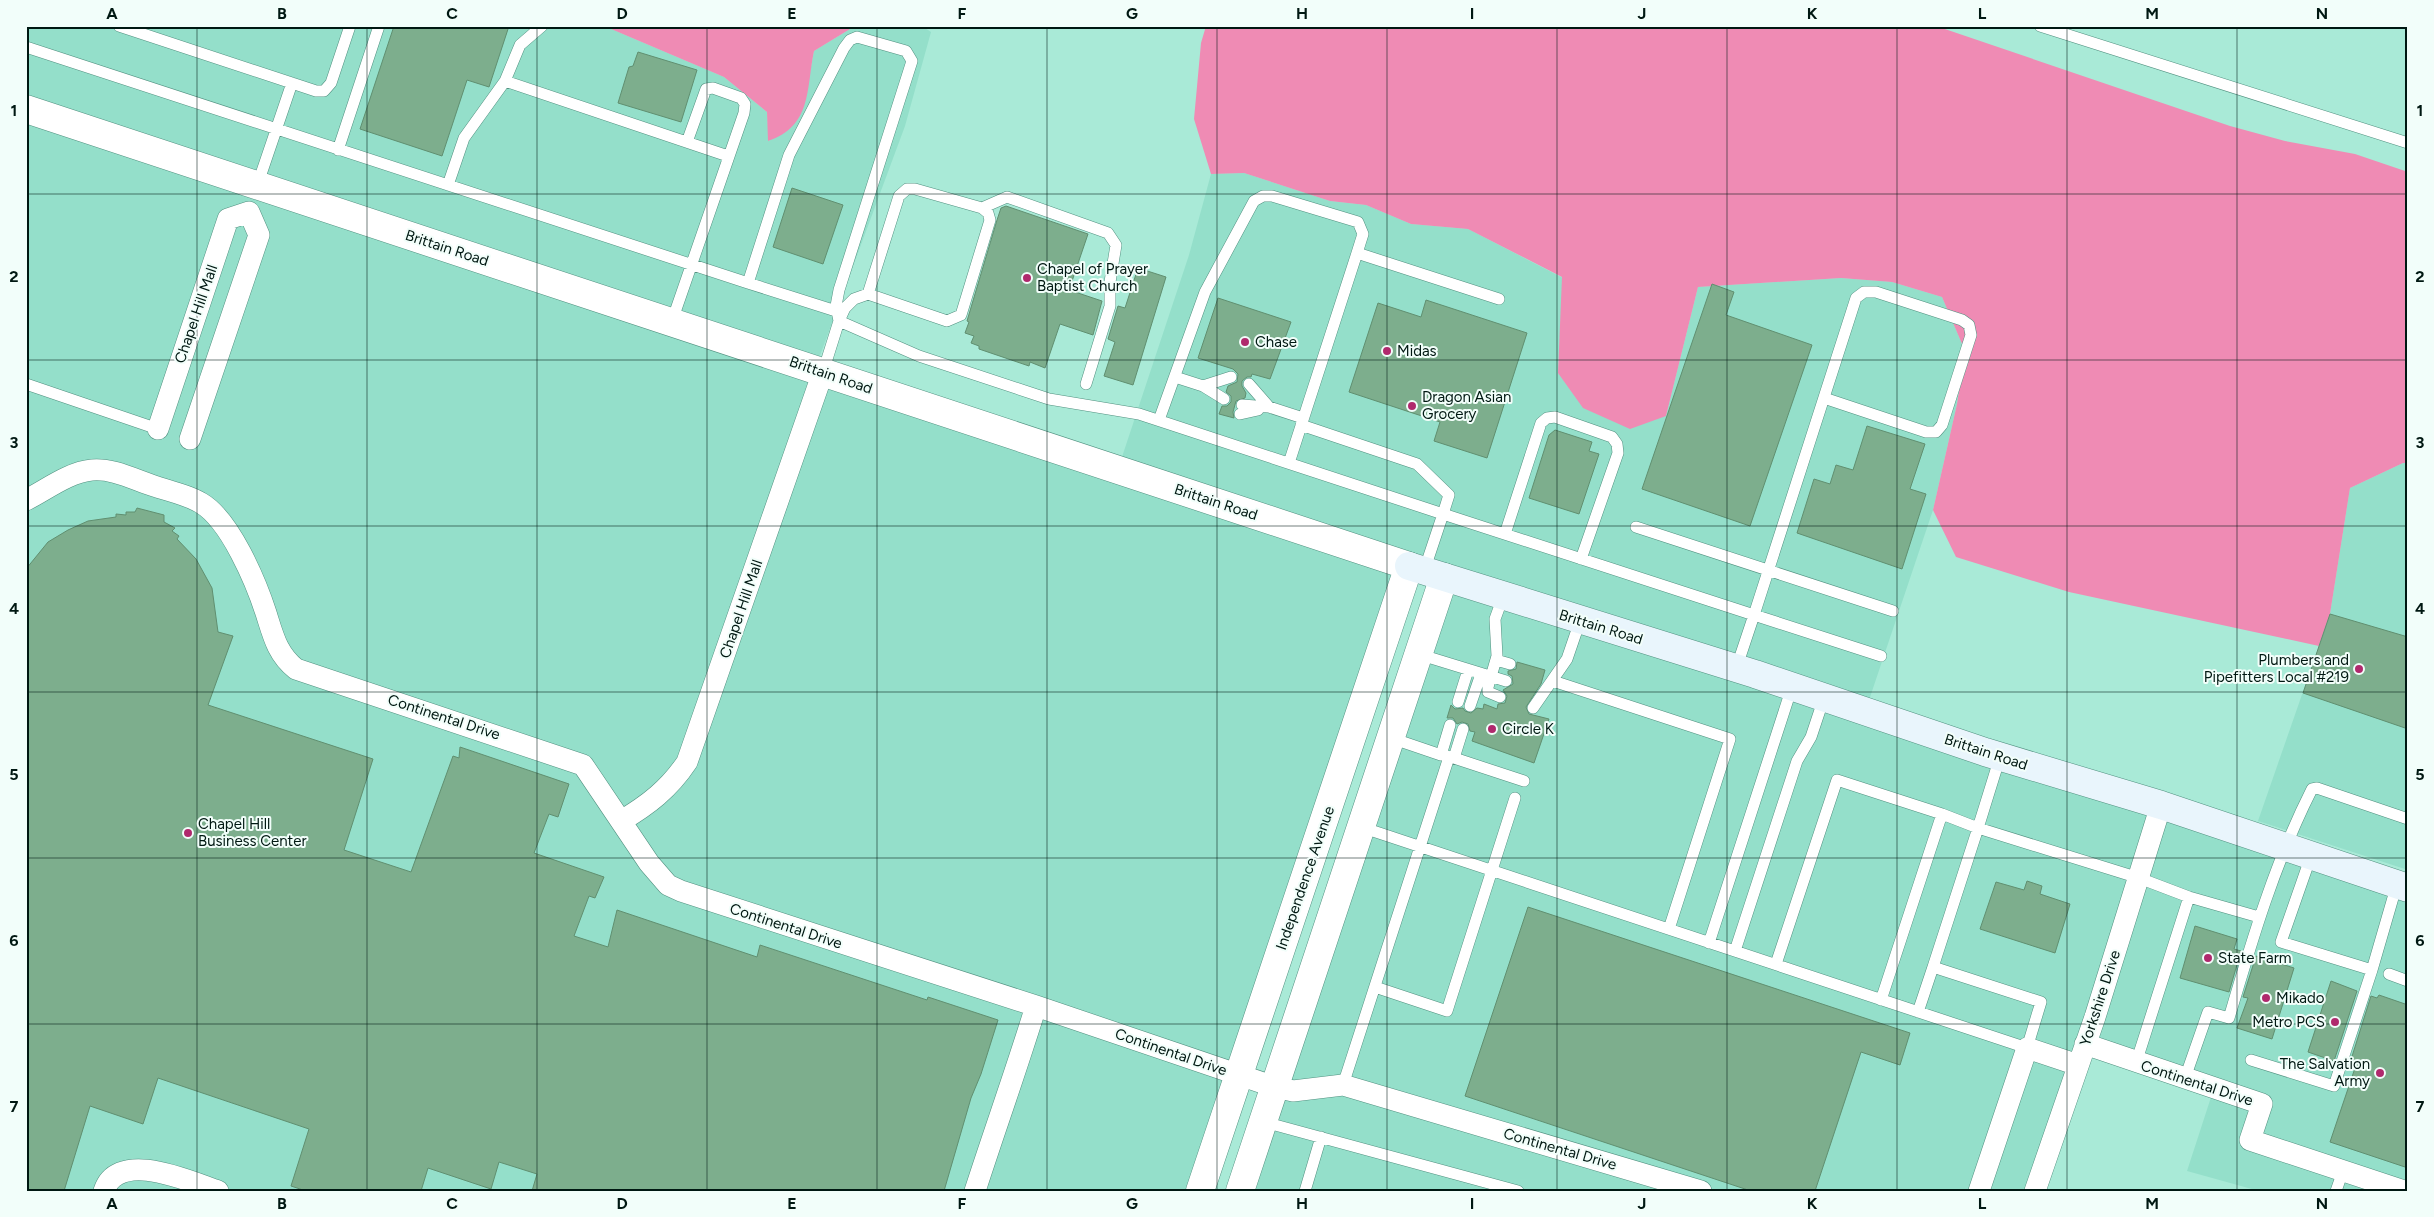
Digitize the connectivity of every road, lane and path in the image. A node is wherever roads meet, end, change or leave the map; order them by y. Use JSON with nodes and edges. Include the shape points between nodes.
{"nodes":[{"id":1,"x":119,"y":26,"type":"edge"},
{"id":2,"x":350,"y":26,"type":"edge"},
{"id":3,"x":379,"y":26,"type":"edge"},
{"id":4,"x":542,"y":26,"type":"edge"},
{"id":5,"x":2040,"y":26,"type":"edge"},
{"id":6,"x":26,"y":47,"type":"edge"},
{"id":7,"x":505,"y":81,"type":"junction"},
{"id":8,"x":292,"y":83,"type":"junction"},
{"id":9,"x":26,"y":109,"type":"edge"},
{"id":10,"x":277,"y":129,"type":"junction"},
{"id":11,"x":687,"y":142,"type":"junction"},
{"id":12,"x":2408,"y":142,"type":"edge"},
{"id":13,"x":338,"y":150,"type":"junction"},
{"id":14,"x":728,"y":156,"type":"junction"},
{"id":15,"x":448,"y":185,"type":"junction"},
{"id":16,"x":257,"y":186,"type":"junction"},
{"id":17,"x":982,"y":208,"type":"junction"},
{"id":18,"x":249,"y":212,"type":"junction"},
{"id":19,"x":1357,"y":253,"type":"junction"},
{"id":20,"x":690,"y":265,"type":"junction"},
{"id":21,"x":748,"y":284,"type":"junction"},
{"id":22,"x":868,"y":294,"type":"junction"},
{"id":23,"x":1499,"y":299,"type":"dead end"},
{"id":24,"x":838,"y":316,"type":"junction"},
{"id":25,"x":672,"y":321,"type":"junction"},
{"id":26,"x":823,"y":372,"type":"junction"},
{"id":27,"x":1175,"y":377,"type":"junction"},
{"id":28,"x":1230,"y":381,"type":"dead end"},
{"id":29,"x":26,"y":384,"type":"edge"},
{"id":30,"x":1086,"y":384,"type":"dead end"},
{"id":31,"x":1203,"y":386,"type":"junction"},
{"id":32,"x":1248,"y":388,"type":"dead end"},
{"id":33,"x":1824,"y":398,"type":"junction"},
{"id":34,"x":1222,"y":404,"type":"dead end"},
{"id":35,"x":1269,"y":407,"type":"junction"},
{"id":36,"x":1241,"y":409,"type":"dead end"},
{"id":37,"x":1159,"y":420,"type":"junction"},
{"id":38,"x":1302,"y":422,"type":"junction"},
{"id":39,"x":158,"y":429,"type":"joint"},
{"id":40,"x":190,"y":439,"type":"dead end"},
{"id":41,"x":1288,"y":463,"type":"junction"},
{"id":42,"x":26,"y":500,"type":"edge"},
{"id":43,"x":1443,"y":514,"type":"junction"},
{"id":44,"x":1636,"y":527,"type":"dead end"},
{"id":45,"x":1505,"y":534,"type":"junction"},
{"id":46,"x":1581,"y":559,"type":"junction"},
{"id":47,"x":1768,"y":570,"type":"junction"},
{"id":48,"x":1426,"y":571,"type":"junction"},
{"id":49,"x":1503,"y":597,"type":"junction"},
{"id":50,"x":1893,"y":611,"type":"dead end"},
{"id":51,"x":1754,"y":615,"type":"junction"},
{"id":52,"x":1580,"y":620,"type":"junction"},
{"id":53,"x":1418,"y":654,"type":"junction"},
{"id":54,"x":1881,"y":656,"type":"dead end"},
{"id":55,"x":1496,"y":660,"type":"junction"},
{"id":56,"x":1510,"y":664,"type":"dead end"},
{"id":57,"x":1736,"y":669,"type":"junction"},
{"id":58,"x":1468,"y":670,"type":"junction"},
{"id":59,"x":1486,"y":675,"type":"junction"},
{"id":60,"x":1551,"y":678,"type":"junction"},
{"id":61,"x":1506,"y":681,"type":"dead end"},
{"id":62,"x":1792,"y":687,"type":"junction"},
{"id":63,"x":1500,"y":697,"type":"dead end"},
{"id":64,"x":1824,"y":698,"type":"junction"},
{"id":65,"x":1458,"y":702,"type":"dead end"},
{"id":66,"x":1470,"y":706,"type":"dead end"},
{"id":67,"x":1533,"y":708,"type":"dead end"},
{"id":68,"x":1450,"y":725,"type":"dead end"},
{"id":69,"x":1463,"y":729,"type":"dead end"},
{"id":70,"x":1391,"y":738,"type":"junction"},
{"id":71,"x":1448,"y":757,"type":"junction"},
{"id":72,"x":2000,"y":757,"type":"junction"},
{"id":73,"x":1524,"y":781,"type":"dead end"},
{"id":74,"x":1515,"y":798,"type":"dead end"},
{"id":75,"x":2161,"y":805,"type":"junction"},
{"id":76,"x":1942,"y":814,"type":"junction"},
{"id":77,"x":2408,"y":819,"type":"edge"},
{"id":78,"x":621,"y":821,"type":"junction"},
{"id":79,"x":1361,"y":827,"type":"junction"},
{"id":80,"x":1978,"y":828,"type":"junction"},
{"id":81,"x":1420,"y":846,"type":"junction"},
{"id":82,"x":2285,"y":847,"type":"junction"},
{"id":83,"x":2311,"y":856,"type":"junction"},
{"id":84,"x":1492,"y":870,"type":"junction"},
{"id":85,"x":2139,"y":878,"type":"junction"},
{"id":86,"x":2405,"y":886,"type":"edge"},
{"id":87,"x":2189,"y":897,"type":"junction"},
{"id":88,"x":2260,"y":917,"type":"junction"},
{"id":89,"x":1669,"y":929,"type":"junction"},
{"id":90,"x":1709,"y":942,"type":"junction"},
{"id":91,"x":1735,"y":951,"type":"junction"},
{"id":92,"x":1776,"y":964,"type":"junction"},
{"id":93,"x":1933,"y":966,"type":"junction"},
{"id":94,"x":2372,"y":970,"type":"junction"},
{"id":95,"x":2389,"y":974,"type":"dead end"},
{"id":96,"x":2408,"y":981,"type":"edge"},
{"id":97,"x":1375,"y":987,"type":"junction"},
{"id":98,"x":1882,"y":1000,"type":"junction"},
{"id":99,"x":1036,"y":1006,"type":"junction"},
{"id":100,"x":1918,"y":1012,"type":"junction"},
{"id":101,"x":2085,"y":1044,"type":"junction"},
{"id":102,"x":2027,"y":1048,"type":"junction"},
{"id":103,"x":2251,"y":1060,"type":"dead end"},
{"id":104,"x":2136,"y":1063,"type":"junction"},
{"id":105,"x":2078,"y":1065,"type":"junction"},
{"id":106,"x":1239,"y":1075,"type":"junction"},
{"id":107,"x":2185,"y":1078,"type":"junction"},
{"id":108,"x":1343,"y":1085,"type":"junction"},
{"id":109,"x":1276,"y":1087,"type":"junction"},
{"id":110,"x":1264,"y":1122,"type":"junction"},
{"id":111,"x":1321,"y":1137,"type":"junction"},
{"id":112,"x":2339,"y":1181,"type":"edge"},
{"id":113,"x":2378,"y":1187,"type":"edge"},
{"id":114,"x":104,"y":1191,"type":"edge"},
{"id":115,"x":218,"y":1191,"type":"edge"},
{"id":116,"x":975,"y":1191,"type":"edge"},
{"id":117,"x":1200,"y":1191,"type":"edge"},
{"id":118,"x":1240,"y":1191,"type":"edge"},
{"id":119,"x":1305,"y":1191,"type":"edge"},
{"id":120,"x":1518,"y":1191,"type":"edge"},
{"id":121,"x":1701,"y":1191,"type":"edge"},
{"id":122,"x":1978,"y":1191,"type":"edge"},
{"id":123,"x":2035,"y":1191,"type":"edge"},
{"id":124,"x":2404,"y":1191,"type":"edge"}],
"edges":[{"from":1,"to":8,"type":"lane"},
{"from":2,"to":8,"type":"lane","via":[[331,83],[324,91]]},
{"from":3,"to":13,"type":"lane"},
{"from":4,"to":7,"type":"lane","via":[[520,46]]},
{"from":5,"to":12,"type":"lane"},
{"from":6,"to":10,"type":"lane"},
{"from":7,"to":11,"type":"lane"},
{"from":7,"to":15,"type":"lane","via":[[464,138]]},
{"from":8,"to":10,"type":"lane"},
{"from":9,"to":16,"type":"street","name":"Brittain Road"},
{"from":10,"to":13,"type":"lane"},
{"from":10,"to":16,"type":"lane"},
{"from":11,"to":14,"type":"lane"},
{"from":11,"to":14,"type":"lane","via":[[702,96],[706,89],[714,88],[742,98],[745,104]]},
{"from":13,"to":15,"type":"lane"},
{"from":14,"to":20,"type":"lane"},
{"from":15,"to":20,"type":"lane"},
{"from":16,"to":18,"type":"street"},
{"from":16,"to":25,"type":"street","name":"Brittain Road"},
{"from":17,"to":22,"type":"lane","via":[[907,189],[899,196]]},
{"from":17,"to":22,"type":"lane","via":[[990,220],[961,314],[955,319],[947,321]]},
{"from":17,"to":30,"type":"lane","via":[[1007,197],[1108,233],[1116,245],[1110,306]]},
{"from":18,"to":39,"type":"street","name":"Chapel Hill Mall","via":[[228,219]]},
{"from":18,"to":40,"type":"street","via":[[259,235]]},
{"from":19,"to":23,"type":"lane"},
{"from":19,"to":27,"type":"lane","via":[[1363,234],[1358,222],[1272,196],[1254,201],[1205,292]]},
{"from":19,"to":38,"type":"lane"},
{"from":20,"to":21,"type":"lane"},
{"from":20,"to":25,"type":"lane"},
{"from":21,"to":24,"type":"lane"},
{"from":21,"to":24,"type":"lane","via":[[789,155],[844,48],[857,36],[906,51],[912,61],[839,290]]},
{"from":22,"to":24,"type":"lane","via":[[854,299]]},
{"from":24,"to":26,"type":"lane"},
{"from":24,"to":37,"type":"lane","via":[[919,356],[1049,398]]},
{"from":25,"to":26,"type":"street","name":"Brittain Road"},
{"from":26,"to":48,"type":"street","name":"Brittain Road"},
{"from":26,"to":78,"type":"street","name":"Chapel Hill Mall","via":[[687,762],[654,800]]},
{"from":27,"to":31,"type":"lane"},
{"from":27,"to":37,"type":"lane"},
{"from":28,"to":31,"type":"lane"},
{"from":29,"to":39,"type":"lane"},
{"from":31,"to":34,"type":"lane"},
{"from":32,"to":35,"type":"lane"},
{"from":33,"to":33,"type":"lane","via":[[1856,298],[1864,292],[1885,295],[1969,325],[1971,335],[1942,425],[1936,432],[1926,432]]},
{"from":33,"to":47,"type":"lane"},
{"from":35,"to":36,"type":"lane"},
{"from":35,"to":38,"type":"lane"},
{"from":37,"to":41,"type":"lane"},
{"from":38,"to":41,"type":"lane"},
{"from":38,"to":43,"type":"lane","via":[[1417,464],[1449,495]]},
{"from":41,"to":43,"type":"lane"},
{"from":42,"to":78,"type":"street","name":"Continental Drive","via":[[63,480],[92,470],[123,475],[202,503],[228,531],[254,582],[282,657],[296,669],[577,762],[590,772]]},
{"from":43,"to":45,"type":"lane"},
{"from":43,"to":48,"type":"lane"},
{"from":44,"to":47,"type":"lane"},
{"from":45,"to":46,"type":"lane"},
{"from":45,"to":46,"type":"lane","via":[[1541,423],[1555,417],[1612,438],[1618,452]]},
{"from":46,"to":51,"type":"lane"},
{"from":47,"to":50,"type":"lane"},
{"from":47,"to":51,"type":"lane"},
{"from":48,"to":49,"type":"main road","name":"Brittain Road"},
{"from":48,"to":53,"type":"street"},
{"from":48,"to":106,"type":"street","name":"Independence Avenue"},
{"from":49,"to":52,"type":"main road","name":"Brittain Road"},
{"from":49,"to":55,"type":"lane","via":[[1495,619]]},
{"from":51,"to":54,"type":"lane"},
{"from":51,"to":57,"type":"lane"},
{"from":52,"to":57,"type":"main road","name":"Brittain Road"},
{"from":52,"to":60,"type":"lane","via":[[1567,659]]},
{"from":53,"to":58,"type":"lane"},
{"from":53,"to":70,"type":"street"},
{"from":55,"to":56,"type":"lane"},
{"from":55,"to":59,"type":"lane"},
{"from":57,"to":62,"type":"main road","name":"Brittain Road"},
{"from":58,"to":59,"type":"lane"},
{"from":58,"to":65,"type":"lane"},
{"from":59,"to":61,"type":"lane"},
{"from":59,"to":63,"type":"lane","via":[[1488,692]]},
{"from":59,"to":66,"type":"lane"},
{"from":60,"to":67,"type":"lane"},
{"from":60,"to":89,"type":"lane","via":[[1730,739]]},
{"from":62,"to":64,"type":"main road","name":"Brittain Road"},
{"from":62,"to":90,"type":"lane"},
{"from":64,"to":72,"type":"main road","name":"Brittain Road"},
{"from":64,"to":91,"type":"lane","via":[[1811,737],[1798,761]]},
{"from":68,"to":71,"type":"lane"},
{"from":69,"to":71,"type":"lane"},
{"from":70,"to":71,"type":"lane"},
{"from":70,"to":79,"type":"street"},
{"from":71,"to":73,"type":"lane"},
{"from":71,"to":81,"type":"lane"},
{"from":72,"to":75,"type":"main road","name":"Brittain Road"},
{"from":72,"to":80,"type":"lane"},
{"from":74,"to":84,"type":"lane"},
{"from":75,"to":82,"type":"main road","name":"Brittain Road"},
{"from":75,"to":85,"type":"street","name":"Yorkshire Drive"},
{"from":76,"to":80,"type":"lane"},
{"from":76,"to":92,"type":"lane","via":[[1837,780]]},
{"from":76,"to":98,"type":"lane"},
{"from":77,"to":82,"type":"lane","via":[[2312,789]]},
{"from":78,"to":99,"type":"street","name":"Continental Drive","via":[[655,870],[668,885],[681,891]]},
{"from":79,"to":81,"type":"lane"},
{"from":79,"to":109,"type":"street"},
{"from":80,"to":85,"type":"lane"},
{"from":80,"to":93,"type":"lane"},
{"from":81,"to":84,"type":"lane"},
{"from":81,"to":97,"type":"lane"},
{"from":82,"to":83,"type":"main road","name":"Brittain Road"},
{"from":82,"to":88,"type":"lane"},
{"from":83,"to":86,"type":"main road","name":"Brittain Road"},
{"from":83,"to":94,"type":"lane","via":[[2281,942]]},
{"from":84,"to":89,"type":"lane"},
{"from":84,"to":97,"type":"lane","via":[[1447,1011]]},
{"from":85,"to":87,"type":"lane"},
{"from":85,"to":101,"type":"street","name":"Yorkshire Drive"},
{"from":86,"to":94,"type":"lane"},
{"from":87,"to":88,"type":"lane"},
{"from":87,"to":104,"type":"lane"},
{"from":88,"to":107,"type":"lane","via":[[2228,1018],[2208,1012]]},
{"from":89,"to":90,"type":"lane"},
{"from":90,"to":91,"type":"lane"},
{"from":91,"to":92,"type":"lane"},
{"from":92,"to":98,"type":"lane"},
{"from":93,"to":100,"type":"lane"},
{"from":93,"to":102,"type":"lane","via":[[2041,1002]]},
{"from":94,"to":103,"type":"lane","via":[[2334,1086]]},
{"from":95,"to":96,"type":"lane"},
{"from":97,"to":108,"type":"lane"},
{"from":98,"to":100,"type":"lane"},
{"from":99,"to":106,"type":"street","name":"Continental Drive"},
{"from":99,"to":116,"type":"street"},
{"from":100,"to":102,"type":"lane"},
{"from":101,"to":104,"type":"street","name":"Continental Drive"},
{"from":101,"to":105,"type":"street","name":"Yorkshire Drive"},
{"from":102,"to":105,"type":"street"},
{"from":102,"to":122,"type":"street"},
{"from":104,"to":107,"type":"street","name":"Continental Drive"},
{"from":105,"to":123,"type":"street","name":"Yorkshire Drive"},
{"from":106,"to":109,"type":"street","name":"Continental Drive"},
{"from":106,"to":117,"type":"street","name":"Independence Avenue"},
{"from":107,"to":112,"type":"street","name":"Continental Drive","via":[[2262,1104],[2250,1140]]},
{"from":108,"to":109,"type":"street","name":"Continental Drive","via":[[1294,1091]]},
{"from":108,"to":121,"type":"street","name":"Continental Drive"},
{"from":109,"to":110,"type":"street"},
{"from":110,"to":111,"type":"lane"},
{"from":110,"to":118,"type":"street"},
{"from":111,"to":119,"type":"lane"},
{"from":111,"to":120,"type":"lane"},
{"from":112,"to":113,"type":"street","name":"Continental Drive"},
{"from":113,"to":124,"type":"street","name":"Continental Drive"},
{"from":114,"to":115,"type":"street","via":[[110,1180],[118,1175],[141,1169],[154,1169]]}]}
